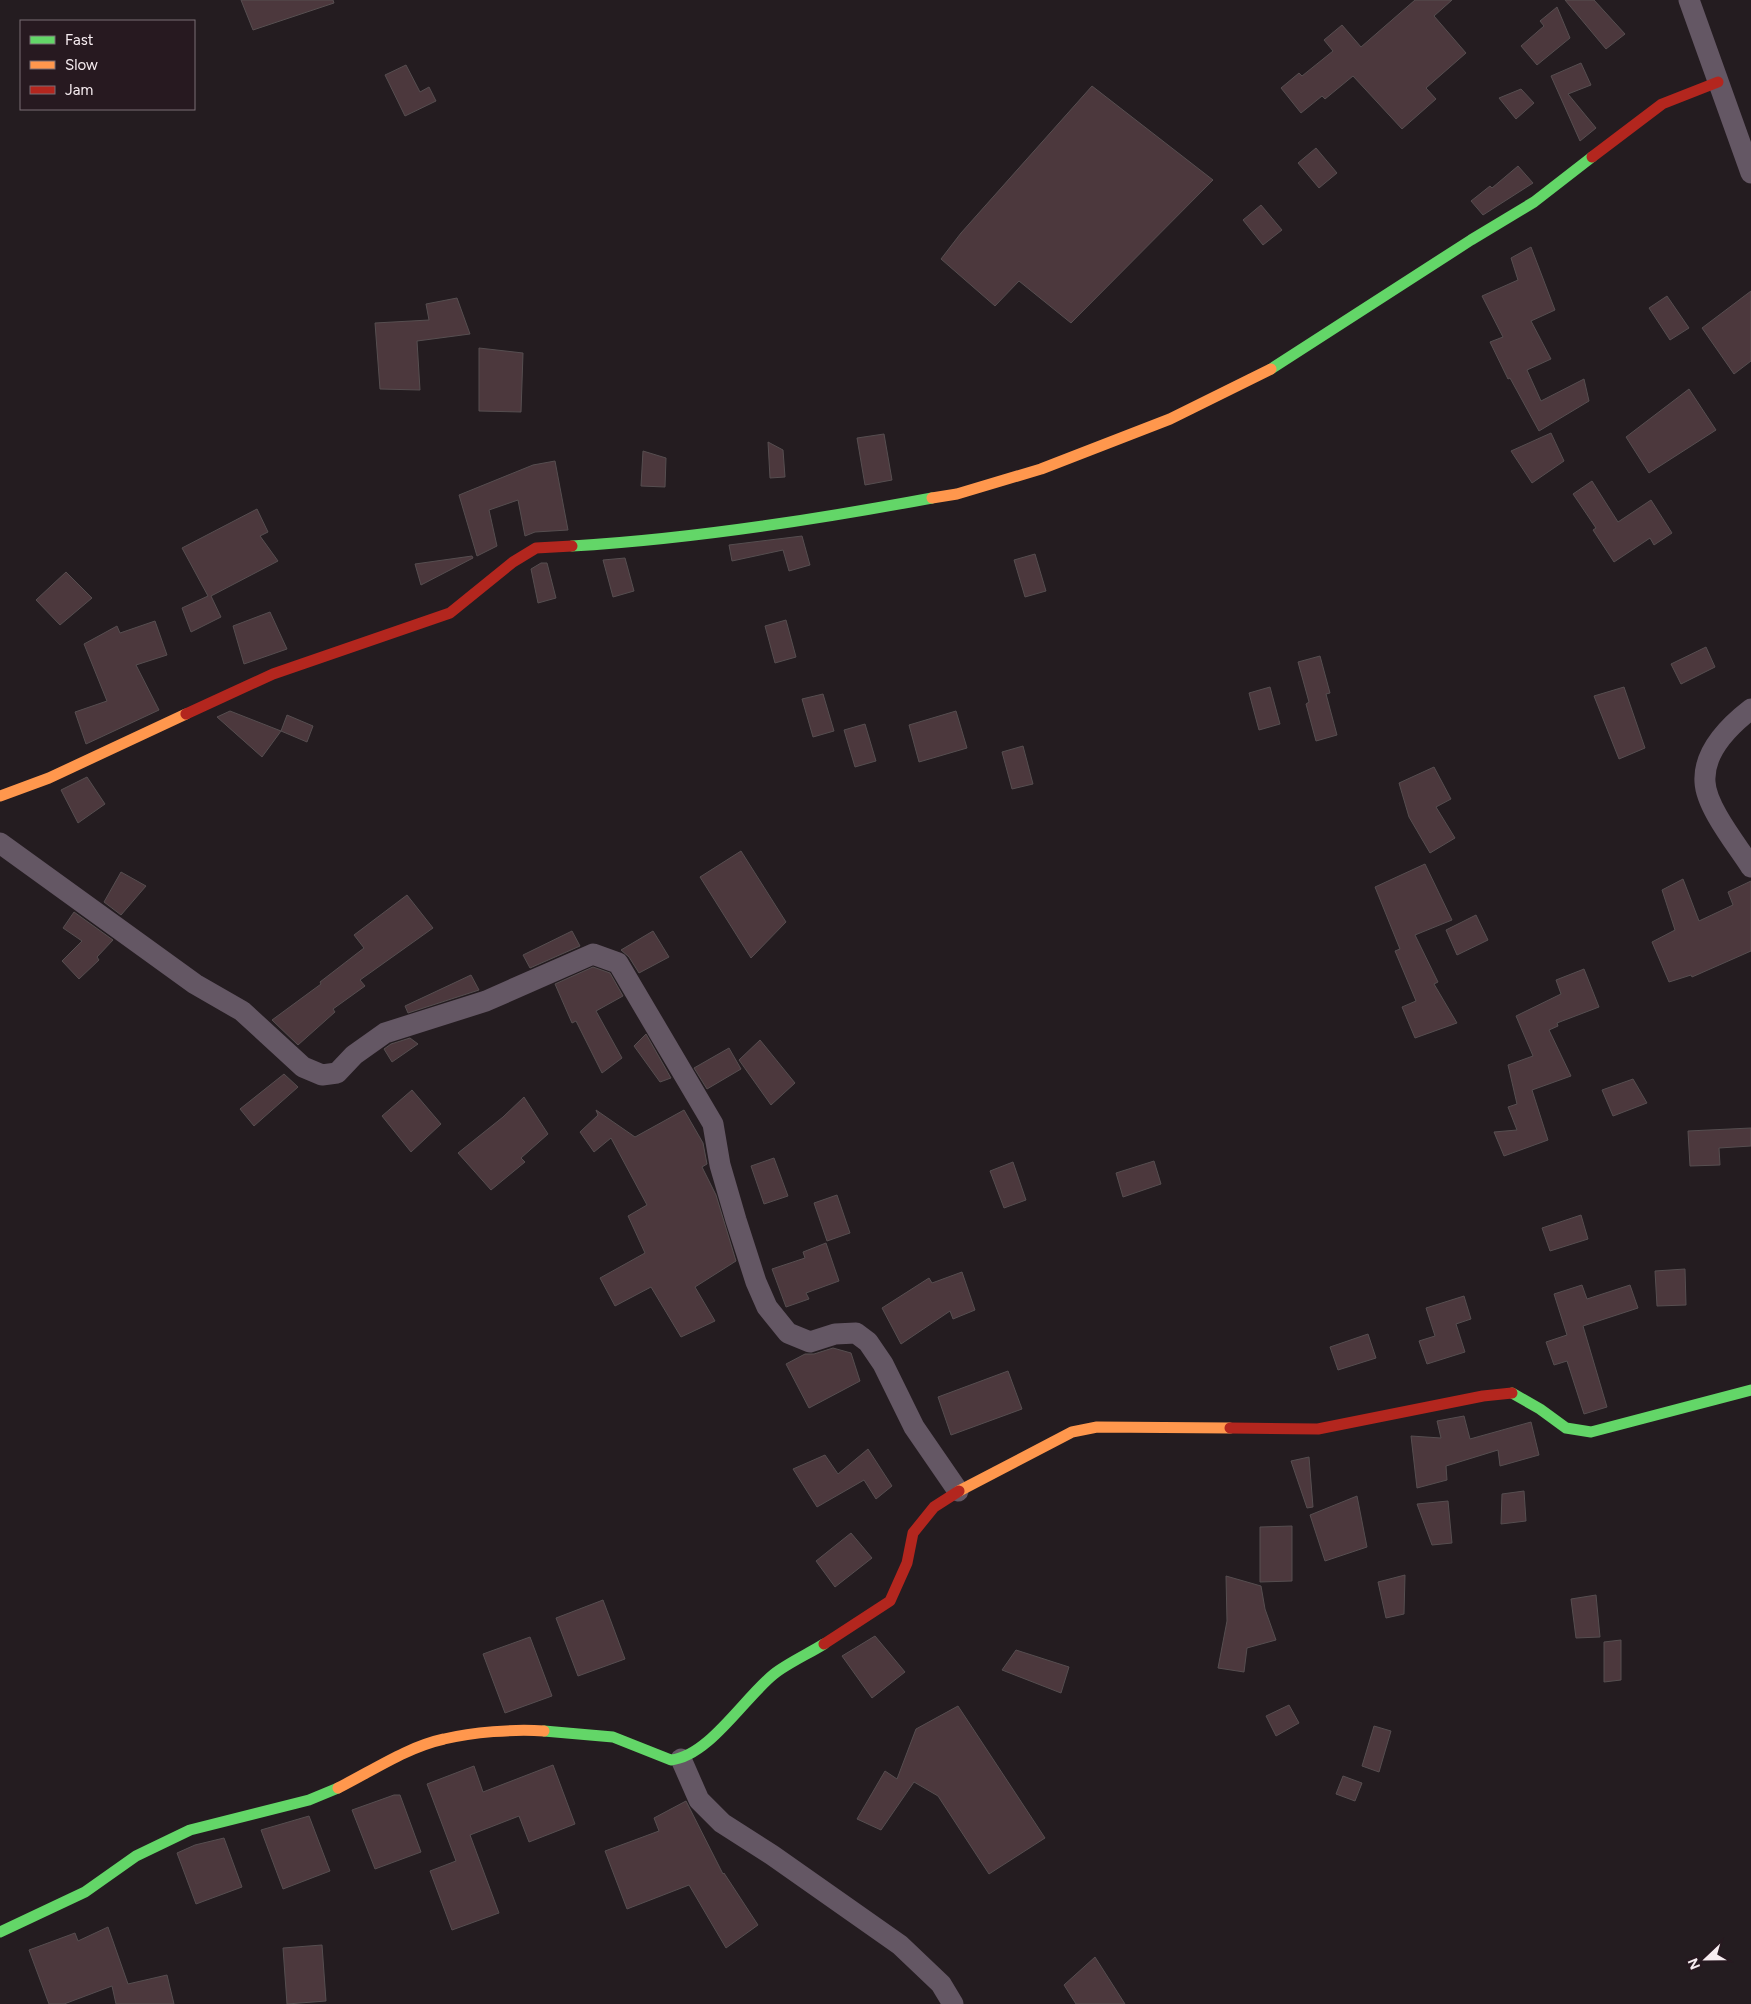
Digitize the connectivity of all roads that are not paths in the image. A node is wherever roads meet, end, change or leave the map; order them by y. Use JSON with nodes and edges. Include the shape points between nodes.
{"nodes":[{"id":1,"x":1689,"y":0,"type":"edge"},
{"id":2,"x":1718,"y":82,"type":"junction"},
{"id":3,"x":1751,"y":173,"type":"edge"},
{"id":4,"x":1751,"y":709,"type":"edge"},
{"id":5,"x":0,"y":796,"type":"edge"},
{"id":6,"x":0,"y":843,"type":"edge"},
{"id":7,"x":1751,"y":866,"type":"edge"},
{"id":8,"x":1751,"y":1390,"type":"edge"},
{"id":9,"x":958,"y":1491,"type":"junction"},
{"id":10,"x":681,"y":1759,"type":"junction"},
{"id":11,"x":0,"y":1932,"type":"edge"},
{"id":12,"x":953,"y":2004,"type":"edge"}],
"edges":[{"from":1,"to":2,"type":"street"},
{"from":2,"to":3,"type":"street"},
{"from":2,"to":5,"type":"street","via":[[1662,104],[1534,202],[1280,364],[1170,419],[1041,469],[957,494],[836,516],[621,543],[536,548],[513,562],[450,613],[273,674],[58,774]]},
{"from":4,"to":7,"type":"street","via":[[1733,723],[1709,757],[1705,782],[1714,810]]},
{"from":6,"to":9,"type":"street","via":[[195,984],[242,1011],[303,1067],[322,1075],[337,1073],[354,1055],[385,1033],[486,1001],[593,954],[618,963],[713,1124],[720,1166],[736,1220],[756,1282],[768,1307],[788,1333],[810,1342],[836,1334],[856,1333],[868,1342],[883,1364],[914,1427]]},
{"from":8,"to":9,"type":"street","via":[[1591,1432],[1566,1428],[1514,1394],[1483,1396],[1318,1429],[1097,1427],[1072,1432]]},
{"from":9,"to":10,"type":"street","via":[[934,1507],[913,1533],[908,1563],[890,1601],[774,1674],[700,1749]]},
{"from":10,"to":11,"type":"street","via":[[671,1760],[613,1736],[540,1731],[496,1732],[443,1739],[410,1751],[330,1793],[190,1830],[160,1842],[85,1892]]},
{"from":10,"to":12,"type":"street","via":[[699,1800],[722,1824],[900,1945],[941,1984]]}]}
